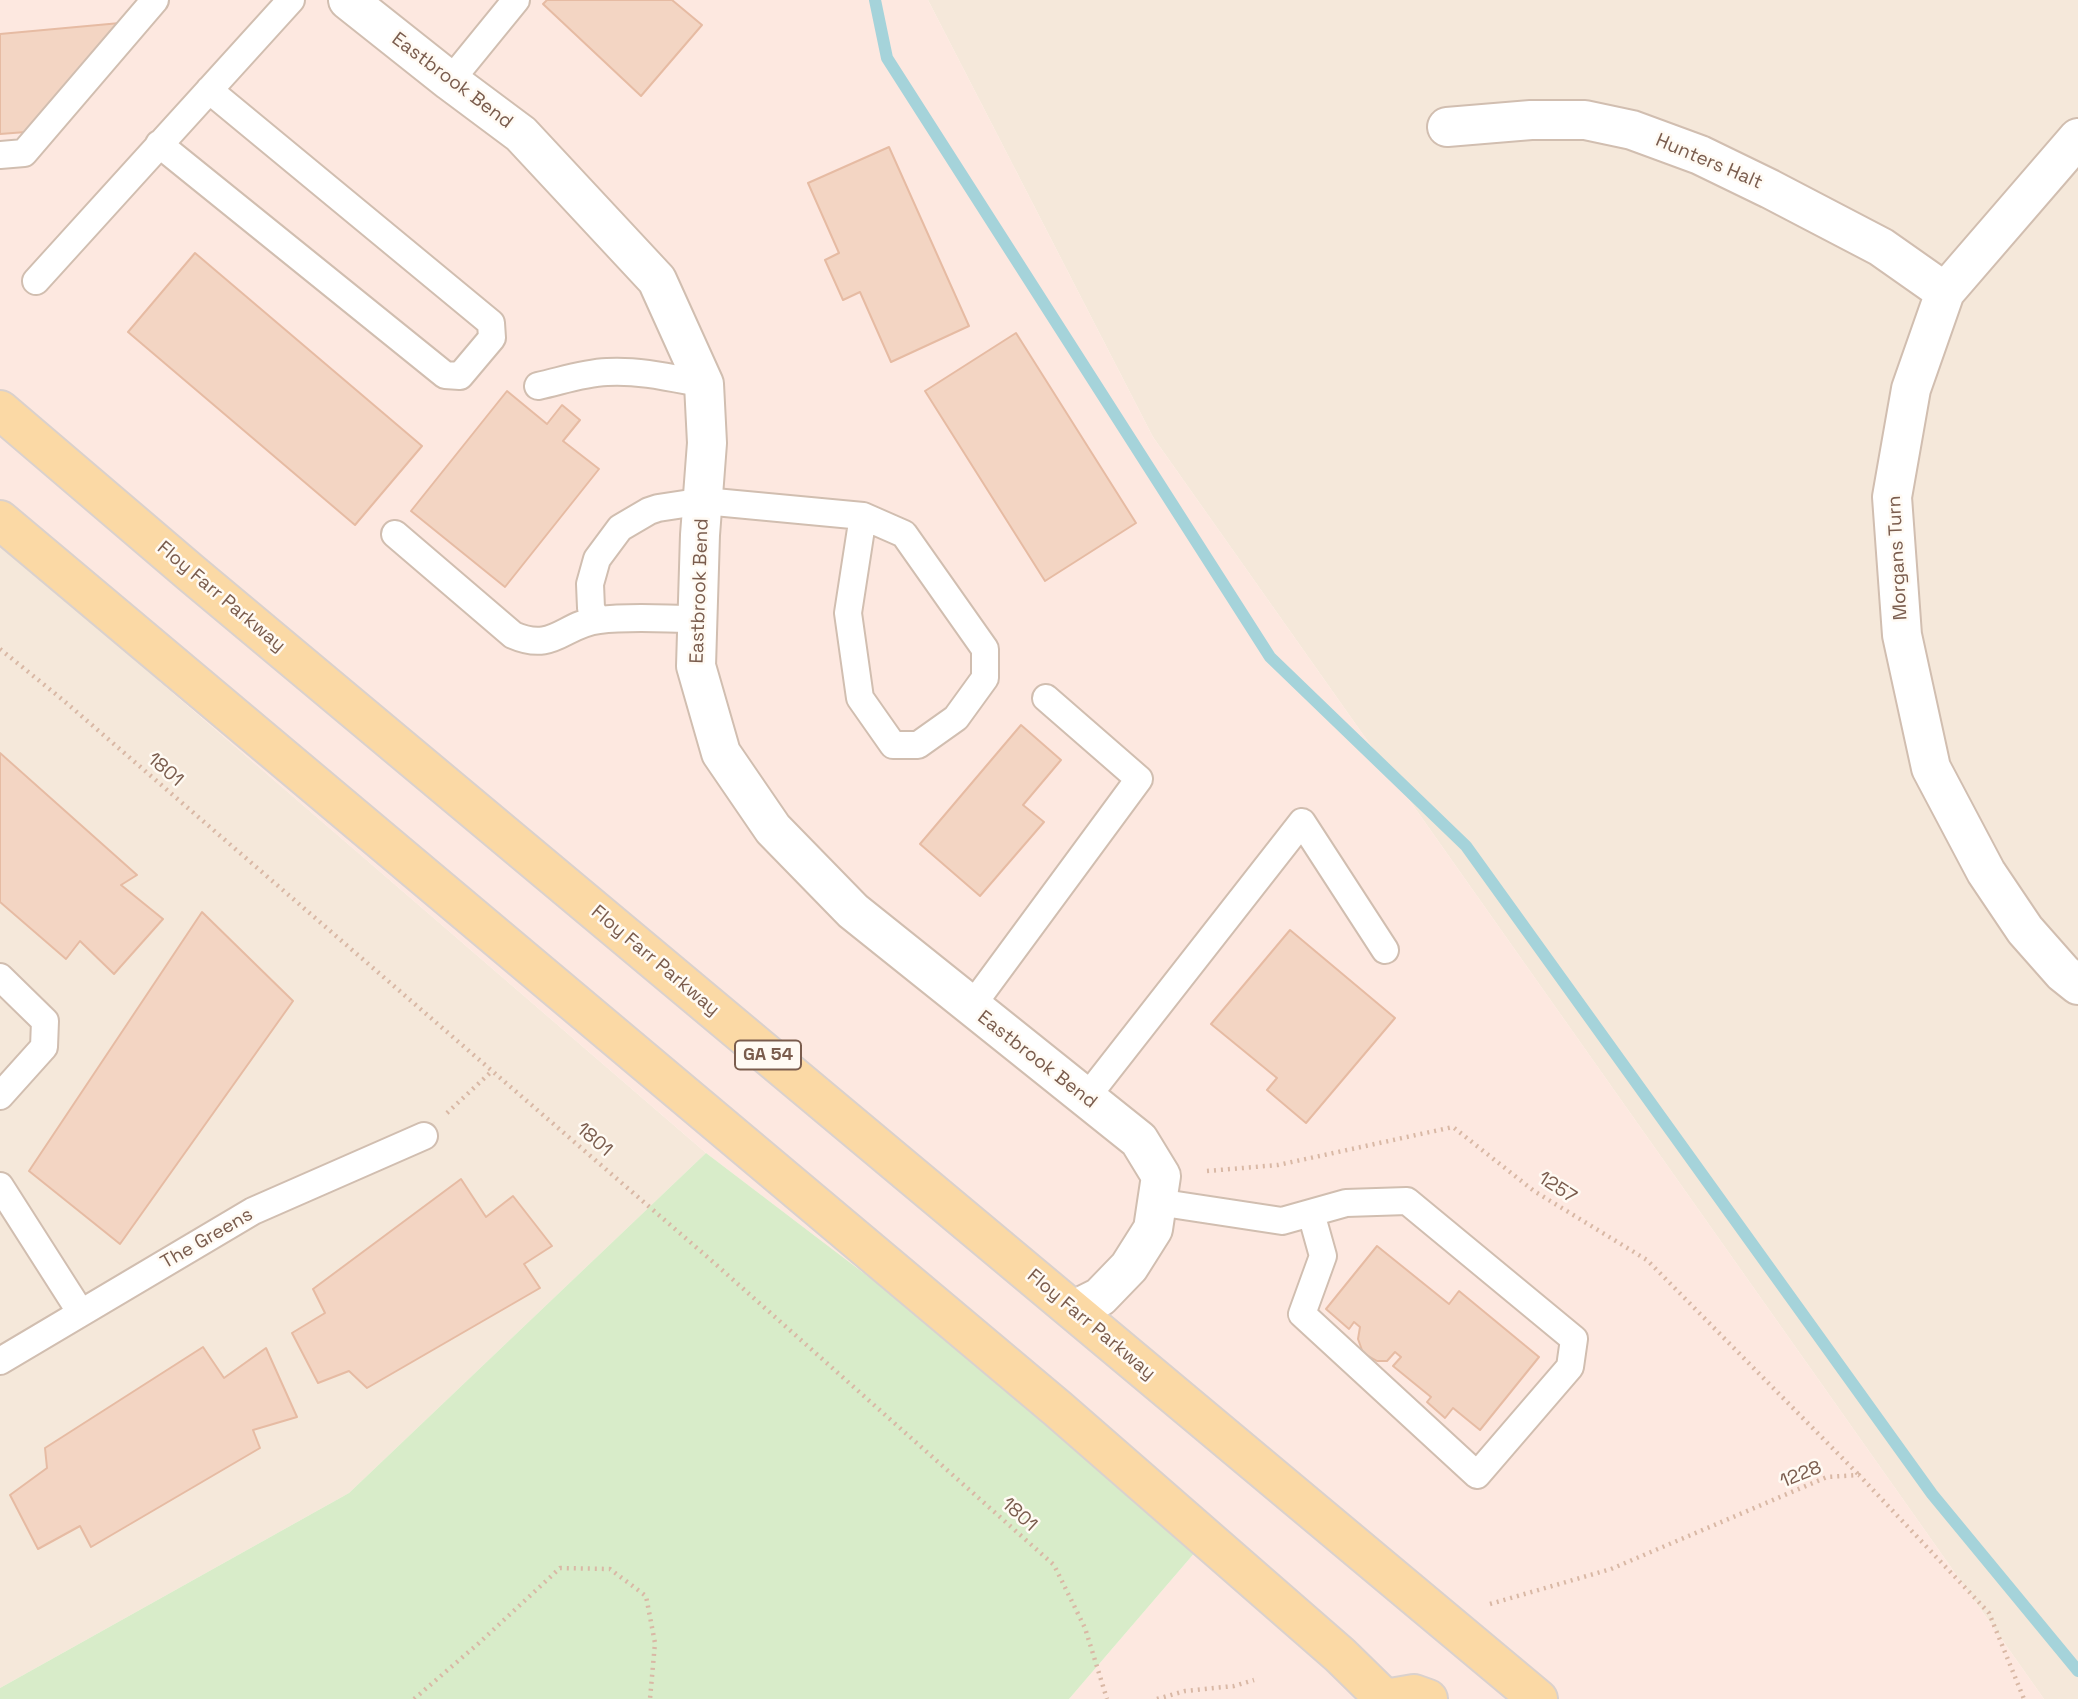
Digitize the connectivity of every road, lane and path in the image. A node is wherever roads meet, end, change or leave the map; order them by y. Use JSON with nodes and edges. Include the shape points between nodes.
{"nodes":[{"id":1,"x":155,"y":0,"type":"edge"},
{"id":2,"x":291,"y":0,"type":"edge"},
{"id":3,"x":348,"y":0,"type":"edge"},
{"id":4,"x":516,"y":0,"type":"edge"},
{"id":5,"x":450,"y":81,"type":"junction"},
{"id":6,"x":209,"y":90,"type":"junction"},
{"id":7,"x":1447,"y":127,"type":"dead end"},
{"id":8,"x":2078,"y":138,"type":"edge"},
{"id":9,"x":159,"y":144,"type":"junction"},
{"id":10,"x":0,"y":155,"type":"edge"},
{"id":11,"x":36,"y":281,"type":"dead end"},
{"id":12,"x":1945,"y":292,"type":"junction"},
{"id":13,"x":704,"y":384,"type":"junction"},
{"id":14,"x":538,"y":386,"type":"dead end"},
{"id":15,"x":0,"y":410,"type":"edge"},
{"id":16,"x":704,"y":502,"type":"junction"},
{"id":17,"x":863,"y":516,"type":"junction"},
{"id":18,"x":0,"y":520,"type":"edge"},
{"id":19,"x":395,"y":534,"type":"dead end"},
{"id":20,"x":697,"y":619,"type":"junction"},
{"id":21,"x":597,"y":620,"type":"junction"},
{"id":22,"x":0,"y":649,"type":"edge"},
{"id":23,"x":1046,"y":698,"type":"dead end"},
{"id":24,"x":1385,"y":950,"type":"dead end"},
{"id":25,"x":0,"y":977,"type":"edge"},
{"id":26,"x":2078,"y":985,"type":"edge"},
{"id":27,"x":971,"y":1007,"type":"junction"},
{"id":28,"x":492,"y":1071,"type":"junction"},
{"id":29,"x":0,"y":1096,"type":"edge"},
{"id":30,"x":1086,"y":1098,"type":"junction"},
{"id":31,"x":424,"y":1136,"type":"joint"},
{"id":32,"x":0,"y":1186,"type":"edge"},
{"id":33,"x":1159,"y":1189,"type":"junction"},
{"id":34,"x":1311,"y":1213,"type":"junction"},
{"id":35,"x":1074,"y":1310,"type":"junction"},
{"id":36,"x":81,"y":1313,"type":"junction"},
{"id":37,"x":0,"y":1361,"type":"edge"},
{"id":38,"x":1859,"y":1475,"type":"junction"},
{"id":39,"x":1489,"y":1605,"type":"dead end"},
{"id":40,"x":1254,"y":1680,"type":"dead end"},
{"id":41,"x":414,"y":1699,"type":"edge"},
{"id":42,"x":650,"y":1699,"type":"edge"},
{"id":43,"x":1107,"y":1699,"type":"edge"},
{"id":44,"x":1157,"y":1699,"type":"edge"},
{"id":45,"x":1385,"y":1699,"type":"edge"},
{"id":46,"x":1429,"y":1699,"type":"edge"},
{"id":47,"x":1538,"y":1699,"type":"edge"},
{"id":48,"x":2024,"y":1699,"type":"edge"}],
"edges":[{"from":1,"to":10,"type":"lane","via":[[24,153]]},
{"from":2,"to":6,"type":"lane"},
{"from":3,"to":5,"type":"street","name":"Eastbrook Bend"},
{"from":4,"to":5,"type":"lane"},
{"from":5,"to":13,"type":"street","name":"Eastbrook Bend","via":[[521,134],[657,280]]},
{"from":6,"to":9,"type":"lane"},
{"from":6,"to":9,"type":"lane","via":[[491,323],[492,338],[460,376],[445,376]]},
{"from":7,"to":12,"type":"street","name":"Hunters Halt","via":[[1585,120],[1632,130],[1700,155],[1783,195],[1881,247]]},
{"from":8,"to":12,"type":"street","name":"Morgans Turn"},
{"from":9,"to":11,"type":"lane"},
{"from":12,"to":26,"type":"street","name":"Morgans Turn","via":[[1911,388],[1892,497],[1902,635],[1931,768],[1986,872],[2025,930]]},
{"from":13,"to":14,"type":"lane","via":[[607,372]]},
{"from":13,"to":16,"type":"street","name":"Eastbrook Bend"},
{"from":15,"to":35,"type":"main road","name":"Floy Farr Parkway","number":"GA 54"},
{"from":16,"to":17,"type":"lane"},
{"from":16,"to":20,"type":"street","name":"Eastbrook Bend"},
{"from":16,"to":21,"type":"lane","via":[[658,508],[620,528],[597,559],[590,584]]},
{"from":17,"to":17,"type":"lane","via":[[904,534],[985,649],[985,678],[956,718],[918,745],[893,746],[860,698],[848,613]]},
{"from":18,"to":45,"type":"main road","via":[[1058,1409]]},
{"from":19,"to":21,"type":"lane","via":[[513,635],[550,640],[575,625]]},
{"from":20,"to":21,"type":"lane"},
{"from":20,"to":27,"type":"street","name":"Eastbrook Bend","via":[[696,666],[721,753],[773,829],[853,911]]},
{"from":22,"to":28,"type":"path","name":"1801"},
{"from":23,"to":27,"type":"lane","via":[[1139,779]]},
{"from":24,"to":30,"type":"lane","via":[[1302,822]]},
{"from":25,"to":29,"type":"lane","via":[[45,1021],[44,1046]]},
{"from":27,"to":30,"type":"street","name":"Eastbrook Bend"},
{"from":28,"to":31,"type":"path"},
{"from":28,"to":43,"type":"path","name":"1801","via":[[1054,1565],[1085,1628]]},
{"from":30,"to":33,"type":"street","name":"Eastbrook Bend","via":[[1139,1140]]},
{"from":31,"to":36,"type":"lane","name":"The Greens","via":[[253,1211]]},
{"from":32,"to":36,"type":"lane"},
{"from":33,"to":34,"type":"lane","via":[[1282,1221]]},
{"from":33,"to":35,"type":"street","via":[[1153,1229],[1129,1267],[1100,1297]]},
{"from":33,"to":38,"type":"path","name":"1257","via":[[1453,1127],[1534,1191],[1647,1260]]},
{"from":34,"to":34,"type":"lane","via":[[1346,1203],[1408,1201],[1574,1339],[1570,1367],[1477,1475],[1303,1314],[1323,1256]]},
{"from":35,"to":47,"type":"main road","name":"Floy Farr Parkway","number":"GA 54"},
{"from":36,"to":37,"type":"lane","name":"The Greens"},
{"from":38,"to":39,"type":"path","name":"1228","via":[[1827,1477],[1611,1569]]},
{"from":38,"to":48,"type":"path","via":[[1989,1612]]},
{"from":40,"to":44,"type":"path"},
{"from":41,"to":42,"type":"path","via":[[560,1568],[610,1569],[646,1596],[655,1643]]},
{"from":45,"to":46,"type":"main road","via":[[1414,1694]]}]}
